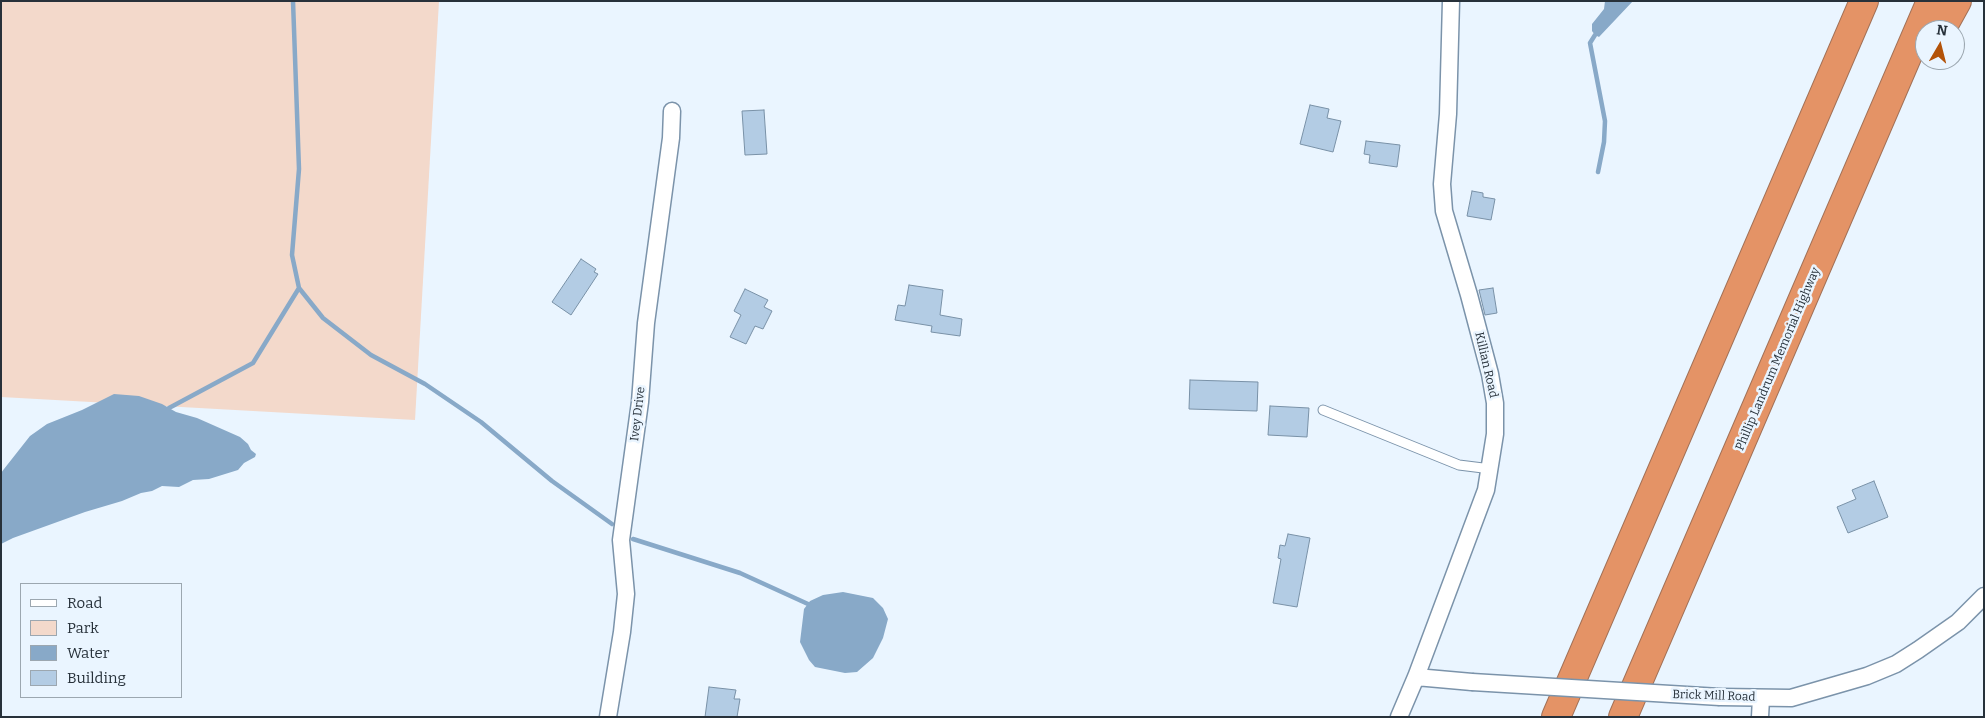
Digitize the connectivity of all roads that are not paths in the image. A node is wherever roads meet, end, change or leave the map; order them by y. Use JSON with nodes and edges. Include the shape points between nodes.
{"nodes":[{"id":1,"x":1451,"y":1,"type":"edge"},
{"id":2,"x":1864,"y":1,"type":"edge"},
{"id":3,"x":1931,"y":1,"type":"edge"},
{"id":4,"x":1957,"y":1,"type":"edge"},
{"id":5,"x":1947,"y":20,"type":"edge"},
{"id":6,"x":1919,"y":70,"type":"edge"},
{"id":7,"x":672,"y":111,"type":"dead end"},
{"id":8,"x":1842,"y":210,"type":"junction"},
{"id":9,"x":1323,"y":410,"type":"dead end"},
{"id":10,"x":1491,"y":469,"type":"junction"},
{"id":11,"x":1984,"y":596,"type":"edge"},
{"id":12,"x":1416,"y":676,"type":"junction"},
{"id":13,"x":1761,"y":698,"type":"junction"},
{"id":14,"x":608,"y":717,"type":"edge"},
{"id":15,"x":1399,"y":717,"type":"edge"},
{"id":16,"x":1556,"y":717,"type":"edge"},
{"id":17,"x":1623,"y":717,"type":"edge"},
{"id":18,"x":1760,"y":717,"type":"edge"}],
"edges":[{"from":1,"to":10,"type":"street","name":"Killian Road","via":[[1448,114],[1442,184],[1444,211],[1493,393],[1495,434]]},
{"from":2,"to":16,"type":"highway"},
{"from":3,"to":8,"type":"highway","name":"Phillip Landrum Memorial Highway"},
{"from":4,"to":5,"type":"highway"},
{"from":6,"to":8,"type":"highway"},
{"from":7,"to":14,"type":"street","name":"Ivey Drive","via":[[646,323],[640,402],[621,540],[626,594]]},
{"from":8,"to":17,"type":"highway","name":"Phillip Landrum Memorial Highway"},
{"from":9,"to":10,"type":"lane","via":[[1459,465]]},
{"from":10,"to":12,"type":"street","name":"Killian Road"},
{"from":11,"to":13,"type":"street","name":"Brick Mill Road","via":[[1958,622],[1896,664],[1791,698]]},
{"from":12,"to":13,"type":"street","name":"Brick Mill Road","bridge":true},
{"from":12,"to":15,"type":"street","name":"Killian Road"},
{"from":13,"to":18,"type":"street"}]}
